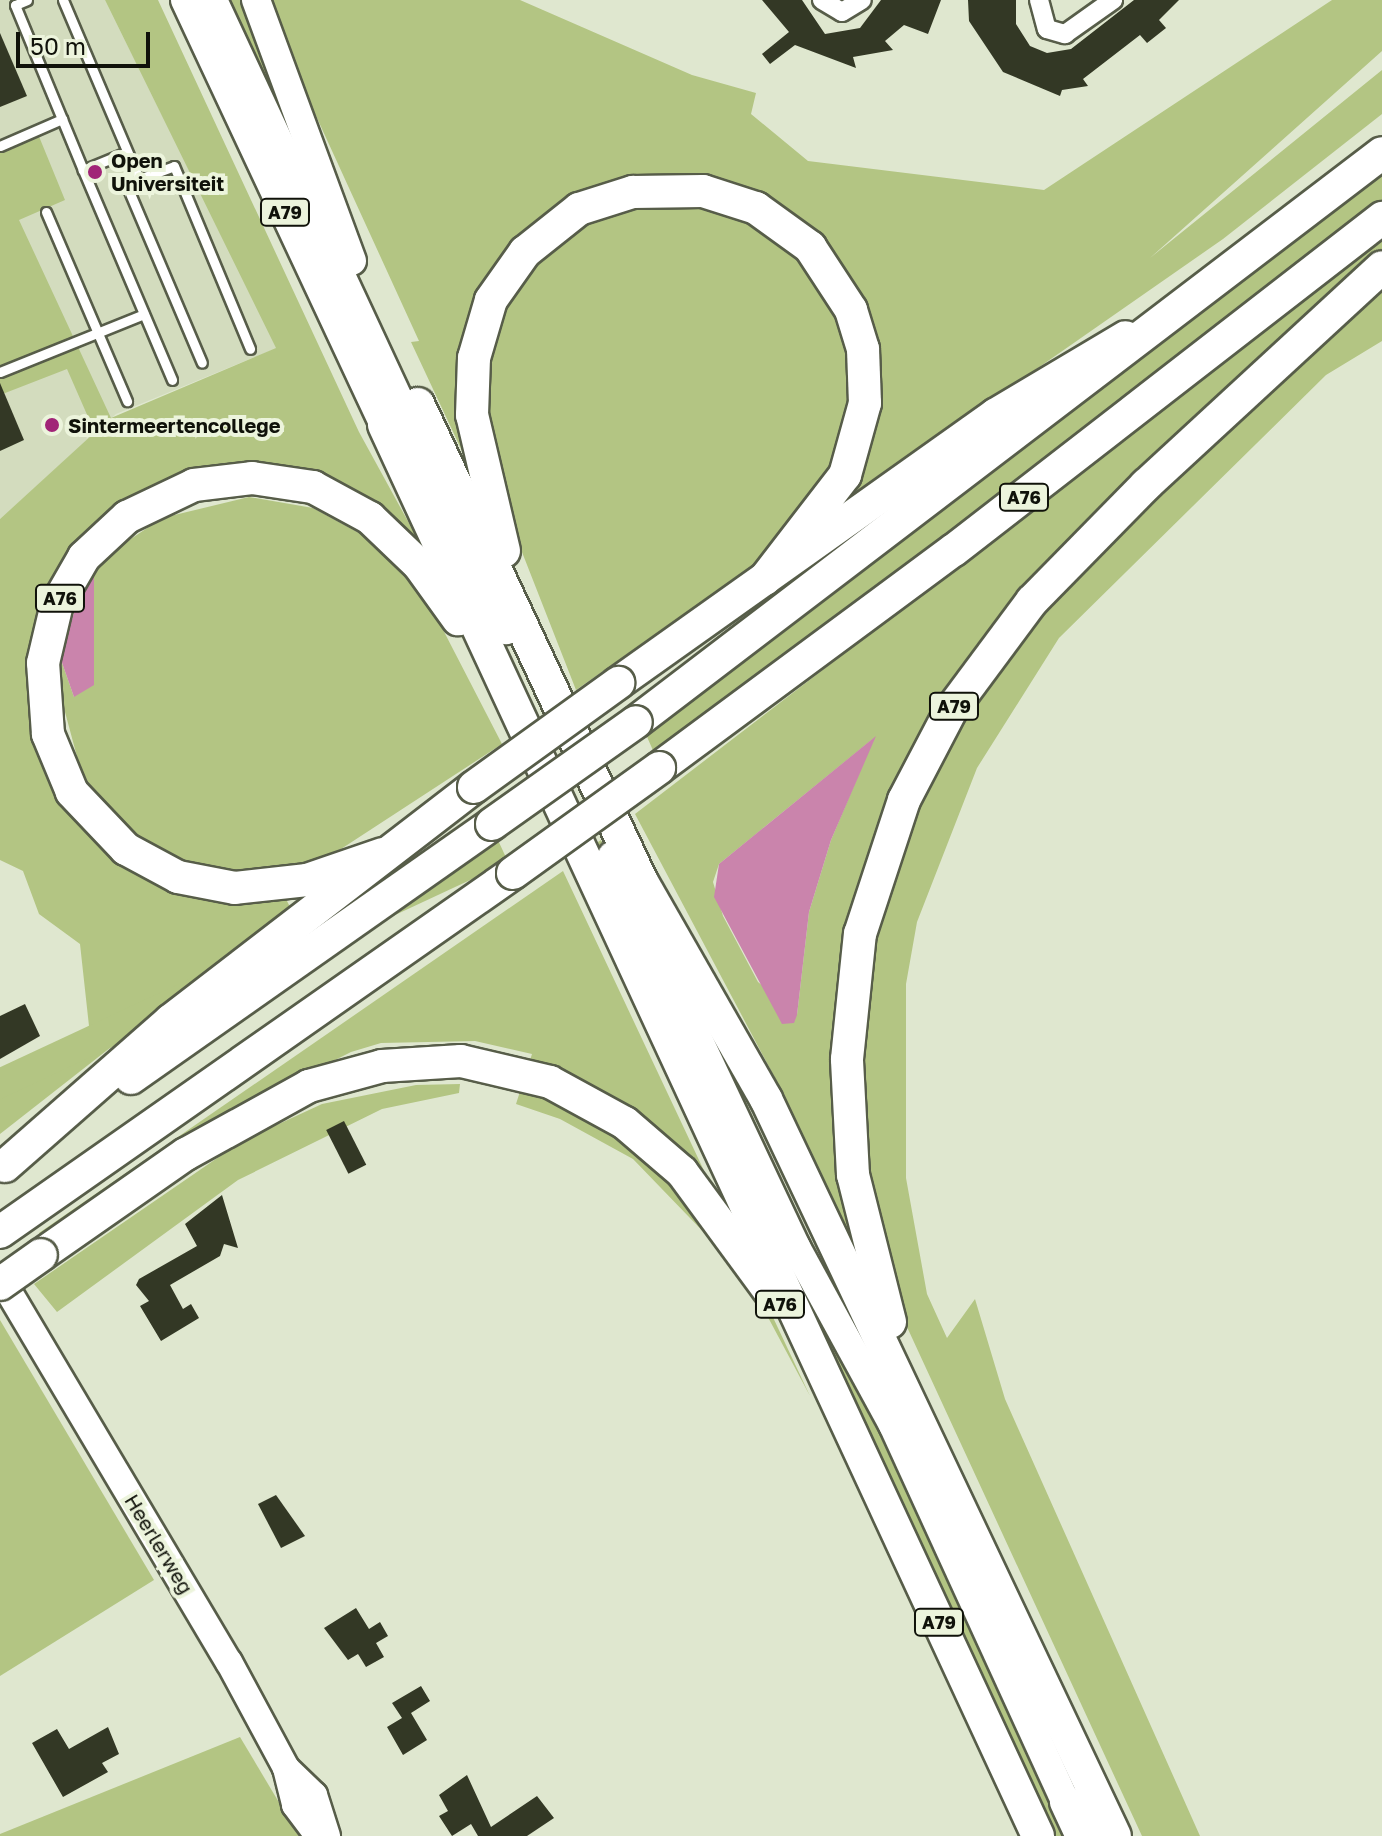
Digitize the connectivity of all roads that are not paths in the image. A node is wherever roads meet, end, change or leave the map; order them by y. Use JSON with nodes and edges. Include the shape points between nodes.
{"nodes":[{"id":1,"x":27,"y":0,"type":"edge"},
{"id":2,"x":63,"y":0,"type":"edge"},
{"id":3,"x":185,"y":0,"type":"edge"},
{"id":4,"x":213,"y":0,"type":"edge"},
{"id":5,"x":256,"y":0,"type":"edge"},
{"id":6,"x":822,"y":0,"type":"edge"},
{"id":7,"x":862,"y":0,"type":"edge"},
{"id":8,"x":1039,"y":0,"type":"edge"},
{"id":9,"x":1113,"y":0,"type":"edge"},
{"id":10,"x":227,"y":31,"type":"junction"},
{"id":11,"x":62,"y":119,"type":"junction"},
{"id":12,"x":0,"y":146,"type":"edge"},
{"id":13,"x":127,"y":152,"type":"junction"},
{"id":14,"x":1382,"y":153,"type":"edge"},
{"id":15,"x":83,"y":170,"type":"junction"},
{"id":16,"x":139,"y":179,"type":"junction"},
{"id":17,"x":46,"y":212,"type":"dead end"},
{"id":18,"x":1382,"y":218,"type":"edge"},
{"id":19,"x":352,"y":261,"type":"junction"},
{"id":20,"x":1382,"y":267,"type":"edge"},
{"id":21,"x":1186,"y":308,"type":"junction"},
{"id":22,"x":144,"y":314,"type":"junction"},
{"id":23,"x":99,"y":333,"type":"junction"},
{"id":24,"x":250,"y":349,"type":"dead end"},
{"id":25,"x":202,"y":363,"type":"dead end"},
{"id":26,"x":0,"y":372,"type":"edge"},
{"id":27,"x":172,"y":380,"type":"dead end"},
{"id":28,"x":127,"y":401,"type":"dead end"},
{"id":29,"x":418,"y":404,"type":"joint"},
{"id":30,"x":384,"y":425,"type":"joint"},
{"id":31,"x":765,"y":579,"type":"junction"},
{"id":32,"x":521,"y":625,"type":"junction"},
{"id":33,"x":501,"y":683,"type":"junction"},
{"id":34,"x":383,"y":854,"type":"junction"},
{"id":35,"x":3,"y":1167,"type":"edge"},
{"id":36,"x":10,"y":1225,"type":"edge"},
{"id":37,"x":0,"y":1277,"type":"edge"},
{"id":38,"x":0,"y":1284,"type":"edge"},
{"id":39,"x":818,"y":1357,"type":"junction"},
{"id":40,"x":921,"y":1426,"type":"junction"},
{"id":41,"x":286,"y":1768,"type":"junction"},
{"id":42,"x":1066,"y":1802,"type":"joint"},
{"id":43,"x":318,"y":1836,"type":"edge"},
{"id":44,"x":327,"y":1836,"type":"edge"},
{"id":45,"x":1038,"y":1836,"type":"edge"},
{"id":46,"x":1082,"y":1836,"type":"edge"},
{"id":47,"x":1115,"y":1836,"type":"edge"}],
"edges":[{"from":1,"to":11,"type":"lane","via":[[15,5]]},
{"from":2,"to":13,"type":"lane"},
{"from":3,"to":30,"type":"main road","number":"A79"},
{"from":4,"to":10,"type":"main road"},
{"from":5,"to":19,"type":"main road","number":"A79"},
{"from":6,"to":7,"type":"street","via":[[842,12]]},
{"from":8,"to":9,"type":"street","via":[[1047,29],[1065,34]]},
{"from":10,"to":19,"type":"main road","number":"A79"},
{"from":10,"to":42,"type":"main road","number":"A79","via":[[796,1247],[893,1425]]},
{"from":11,"to":12,"type":"lane"},
{"from":11,"to":15,"type":"lane"},
{"from":13,"to":15,"type":"lane"},
{"from":13,"to":16,"type":"lane"},
{"from":14,"to":21,"type":"highway","number":"A76"},
{"from":15,"to":22,"type":"lane"},
{"from":16,"to":24,"type":"lane","via":[[174,166]]},
{"from":16,"to":25,"type":"lane","via":[[126,184]]},
{"from":17,"to":23,"type":"lane"},
{"from":18,"to":36,"type":"highway","number":"A76","bridge":true,"via":[[966,541],[659,768]]},
{"from":19,"to":29,"type":"main road","number":"A79"},
{"from":20,"to":40,"type":"highway","number":"A79","via":[[1146,485],[1032,601],[951,710],[890,834],[853,973],[848,1115],[864,1232]]},
{"from":21,"to":31,"type":"highway","number":"A76","via":[[1084,357]]},
{"from":21,"to":35,"type":"highway","number":"A76","bridge":true,"via":[[636,722]]},
{"from":22,"to":23,"type":"lane"},
{"from":22,"to":27,"type":"lane"},
{"from":23,"to":26,"type":"lane"},
{"from":23,"to":28,"type":"lane"},
{"from":29,"to":32,"type":"highway","number":"A79"},
{"from":30,"to":33,"type":"highway","number":"A79"},
{"from":31,"to":32,"type":"highway","number":"A79","via":[[835,493],[857,441],[865,367],[851,310],[810,247],[756,208],[703,191],[633,192],[579,209],[538,239],[502,281],[477,340],[472,386],[476,448]]},
{"from":31,"to":34,"type":"highway","number":"A76","bridge":true},
{"from":32,"to":40,"type":"highway","number":"A79","via":[[641,880],[766,1099]]},
{"from":33,"to":34,"type":"highway","number":"A76","via":[[411,557],[370,518],[313,487],[252,478],[194,485],[127,517],[84,557],[57,604],[42,688],[55,758],[99,826],[161,870],[216,886],[307,880]]},
{"from":33,"to":39,"type":"highway","number":"A79"},
{"from":34,"to":35,"type":"highway","number":"A76","via":[[170,1021]]},
{"from":37,"to":41,"type":"street","name":"Heerlerweg"},
{"from":38,"to":39,"type":"highway","number":"A76","bridge":true,"via":[[186,1154],[309,1086],[411,1062],[484,1064],[570,1090],[644,1137],[719,1216]]},
{"from":39,"to":45,"type":"highway","number":"A79"},
{"from":40,"to":47,"type":"highway","number":"A79"},
{"from":41,"to":43,"type":"street","name":"Heerlerweg","via":[[295,1805]]},
{"from":41,"to":44,"type":"street","name":"Heerlerweg","via":[[314,1795]]},
{"from":42,"to":46,"type":"highway","number":"A79"}]}
